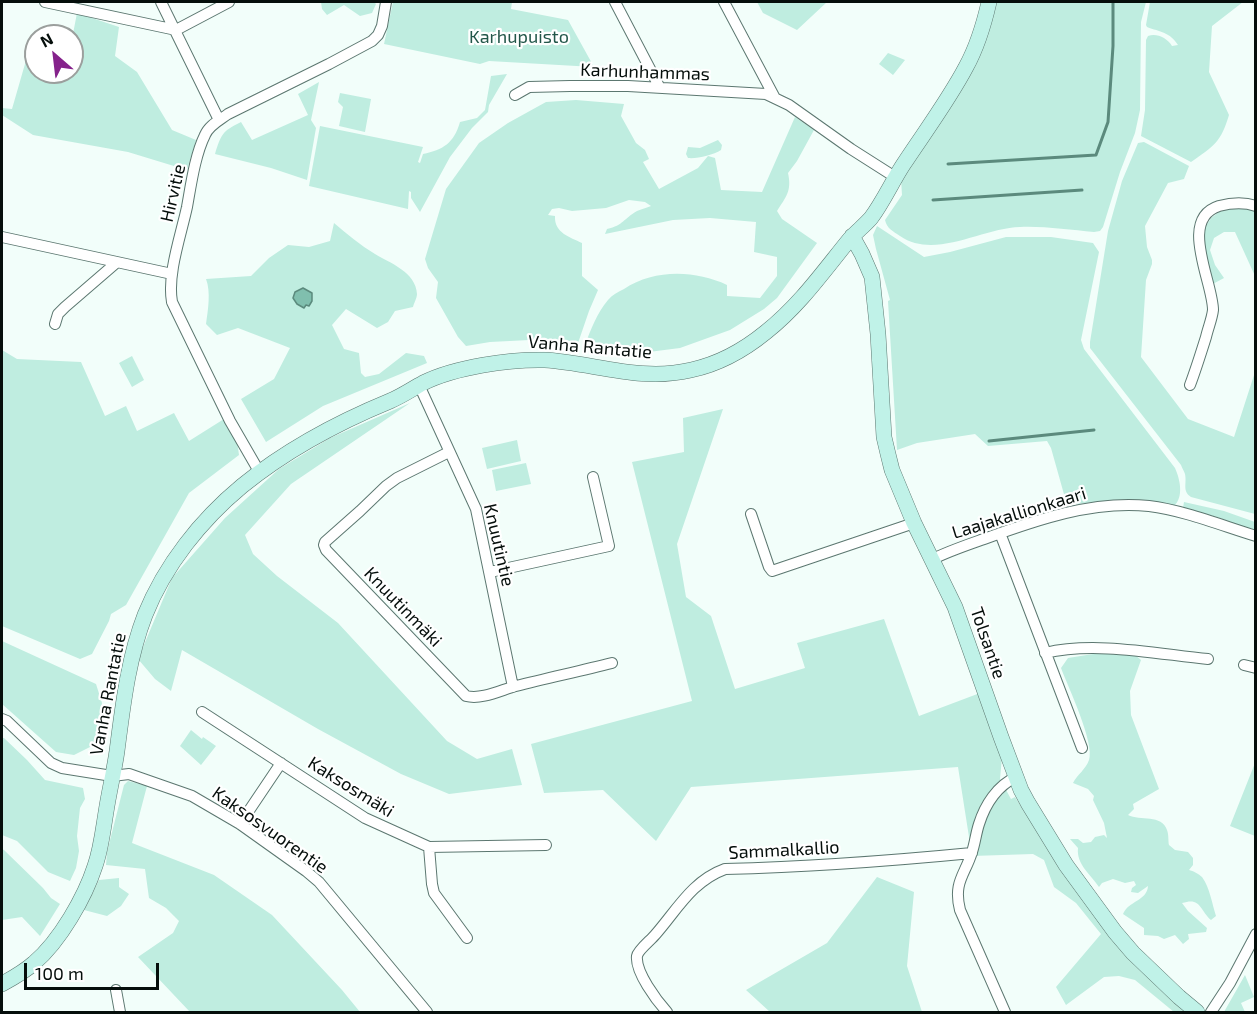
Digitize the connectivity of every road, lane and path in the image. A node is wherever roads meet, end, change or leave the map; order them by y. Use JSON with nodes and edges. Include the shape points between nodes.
{"nodes":[{"id":1,"x":45,"y":2,"type":"edge"},
{"id":2,"x":161,"y":2,"type":"edge"},
{"id":3,"x":229,"y":2,"type":"edge"},
{"id":4,"x":386,"y":2,"type":"edge"},
{"id":5,"x":615,"y":2,"type":"edge"},
{"id":6,"x":724,"y":2,"type":"edge"},
{"id":7,"x":989,"y":2,"type":"edge"},
{"id":8,"x":176,"y":30,"type":"junction"},
{"id":9,"x":660,"y":88,"type":"junction"},
{"id":10,"x":515,"y":95,"type":"dead end"},
{"id":11,"x":775,"y":98,"type":"junction"},
{"id":12,"x":219,"y":120,"type":"junction"},
{"id":13,"x":895,"y":177,"type":"junction"},
{"id":14,"x":1256,"y":206,"type":"edge"},
{"id":15,"x":852,"y":236,"type":"junction"},
{"id":16,"x":2,"y":237,"type":"edge"},
{"id":17,"x":116,"y":263,"type":"junction"},
{"id":18,"x":172,"y":274,"type":"junction"},
{"id":19,"x":55,"y":324,"type":"dead end"},
{"id":20,"x":419,"y":385,"type":"junction"},
{"id":21,"x":1190,"y":385,"type":"dead end"},
{"id":22,"x":449,"y":452,"type":"junction"},
{"id":23,"x":260,"y":473,"type":"junction"},
{"id":24,"x":593,"y":477,"type":"dead end"},
{"id":25,"x":751,"y":514,"type":"dead end"},
{"id":26,"x":914,"y":523,"type":"junction"},
{"id":27,"x":1000,"y":533,"type":"junction"},
{"id":28,"x":1256,"y":536,"type":"edge"},
{"id":29,"x":933,"y":559,"type":"junction"},
{"id":30,"x":490,"y":572,"type":"junction"},
{"id":31,"x":1046,"y":652,"type":"junction"},
{"id":32,"x":1208,"y":659,"type":"dead end"},
{"id":33,"x":612,"y":663,"type":"dead end"},
{"id":34,"x":1244,"y":665,"type":"dead end"},
{"id":35,"x":1256,"y":668,"type":"edge"},
{"id":36,"x":513,"y":687,"type":"junction"},
{"id":37,"x":202,"y":712,"type":"dead end"},
{"id":38,"x":2,"y":719,"type":"edge"},
{"id":39,"x":1082,"y":748,"type":"dead end"},
{"id":40,"x":282,"y":763,"type":"junction"},
{"id":41,"x":112,"y":776,"type":"junction"},
{"id":42,"x":1016,"y":777,"type":"junction"},
{"id":43,"x":240,"y":824,"type":"junction"},
{"id":44,"x":546,"y":845,"type":"dead end"},
{"id":45,"x":429,"y":847,"type":"junction"},
{"id":46,"x":972,"y":853,"type":"junction"},
{"id":47,"x":1256,"y":934,"type":"edge"},
{"id":48,"x":467,"y":938,"type":"dead end"},
{"id":49,"x":2,"y":984,"type":"edge"},
{"id":50,"x":116,"y":990,"type":"dead end"},
{"id":51,"x":1190,"y":1010,"type":"edge"},
{"id":52,"x":120,"y":1012,"type":"edge"},
{"id":53,"x":426,"y":1012,"type":"edge"},
{"id":54,"x":667,"y":1012,"type":"edge"},
{"id":55,"x":1005,"y":1012,"type":"edge"},
{"id":56,"x":1211,"y":1012,"type":"edge"}],
"edges":[{"from":1,"to":8,"type":"street"},
{"from":2,"to":8,"type":"street"},
{"from":3,"to":8,"type":"street"},
{"from":4,"to":12,"type":"street","name":"Hirvitie","via":[[382,26],[372,41]]},
{"from":5,"to":9,"type":"street"},
{"from":6,"to":11,"type":"street"},
{"from":7,"to":13,"type":"main road","name":"Vanha Rantatie","via":[[968,65]]},
{"from":8,"to":12,"type":"street"},
{"from":9,"to":10,"type":"street","name":"Karhunhammas","via":[[541,86]]},
{"from":9,"to":11,"type":"street","name":"Karhunhammas","via":[[759,93]]},
{"from":11,"to":13,"type":"street"},
{"from":12,"to":18,"type":"street","name":"Hirvitie","via":[[202,142]]},
{"from":13,"to":15,"type":"main road","name":"Vanha Rantatie","via":[[864,214]]},
{"from":14,"to":21,"type":"street","via":[[1221,206],[1209,210],[1203,218],[1200,250],[1213,312]]},
{"from":15,"to":20,"type":"main road","name":"Vanha Rantatie","via":[[805,295],[775,325],[739,351],[704,366],[639,374],[576,363],[523,360],[460,370]]},
{"from":15,"to":26,"type":"main road","name":"Tolsantie","via":[[872,277],[885,437],[892,470]]},
{"from":16,"to":17,"type":"street"},
{"from":17,"to":18,"type":"street"},
{"from":17,"to":19,"type":"street","via":[[65,307]]},
{"from":18,"to":23,"type":"street","name":"Hirvitie","via":[[170,292],[175,308]]},
{"from":20,"to":22,"type":"street","name":"Knuutintie"},
{"from":20,"to":23,"type":"main road","name":"Vanha Rantatie","via":[[304,445]]},
{"from":22,"to":30,"type":"street","name":"Knuutintie","via":[[476,509]]},
{"from":22,"to":36,"type":"street","name":"Knuutinmäki","via":[[386,486],[325,542],[324,548],[466,696]]},
{"from":23,"to":41,"type":"main road","name":"Vanha Rantatie","via":[[195,533],[154,596],[136,642]]},
{"from":24,"to":30,"type":"street","via":[[609,546]]},
{"from":25,"to":26,"type":"street","via":[[772,571]]},
{"from":26,"to":29,"type":"main road","name":"Tolsantie"},
{"from":27,"to":28,"type":"street","name":"Laajakallionkaari","via":[[1106,505],[1173,510]]},
{"from":27,"to":29,"type":"street","name":"Laajakallionkaari"},
{"from":27,"to":31,"type":"street"},
{"from":29,"to":42,"type":"main road","name":"Tolsantie","via":[[955,607]]},
{"from":30,"to":36,"type":"street","name":"Knuutintie"},
{"from":31,"to":32,"type":"street","via":[[1090,648]]},
{"from":31,"to":39,"type":"street"},
{"from":33,"to":36,"type":"street","name":"Knuutinmäki"},
{"from":34,"to":35,"type":"street"},
{"from":37,"to":40,"type":"street","name":"Kaksosmäki"},
{"from":38,"to":41,"type":"street","name":"Kaksosvuorentie","via":[[51,763]]},
{"from":40,"to":43,"type":"street","name":"Kaksosmäki"},
{"from":40,"to":45,"type":"street","name":"Kaksosmäki","via":[[365,818]]},
{"from":41,"to":43,"type":"street","name":"Kaksosvuorentie","via":[[129,774],[192,796]]},
{"from":41,"to":49,"type":"main road","name":"Vanha Rantatie","via":[[97,861],[88,885],[45,953]]},
{"from":42,"to":46,"type":"street","via":[[995,792],[979,822]]},
{"from":42,"to":51,"type":"main road","name":"Tolsantie","via":[[1045,831],[1090,898],[1133,952]]},
{"from":43,"to":53,"type":"street","name":"Kaksosvuorentie","via":[[320,882]]},
{"from":44,"to":45,"type":"street","name":"Kaksosmäki"},
{"from":45,"to":48,"type":"street","via":[[434,893]]},
{"from":46,"to":54,"type":"street","name":"Sammalkallio","via":[[725,869],[712,874],[693,889],[637,957],[641,976]]},
{"from":46,"to":55,"type":"street","via":[[958,885],[957,899]]},
{"from":47,"to":56,"type":"street"},
{"from":50,"to":52,"type":"street"}]}
